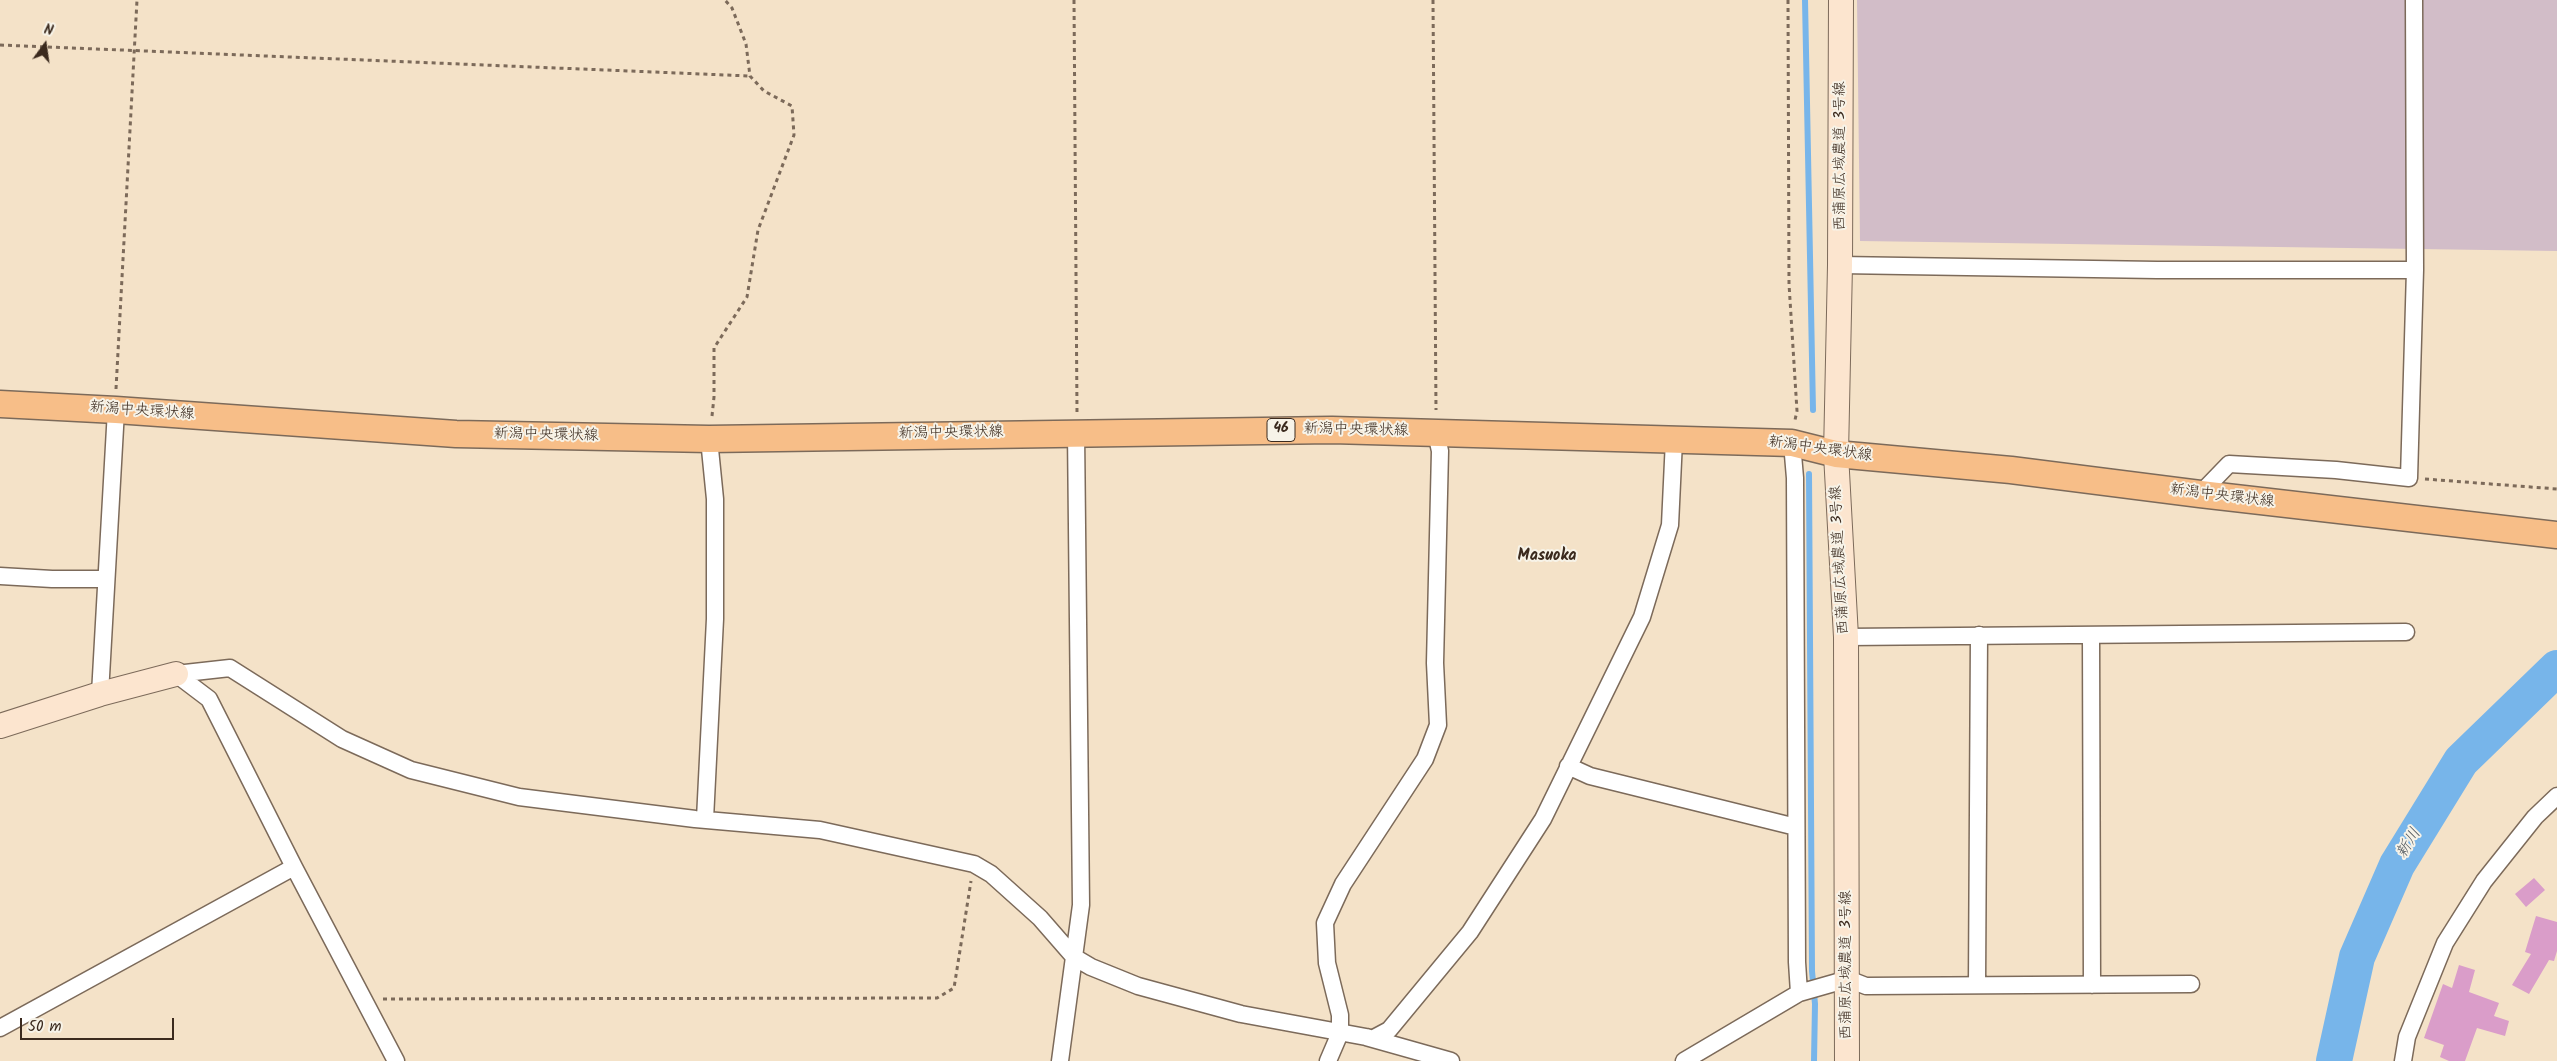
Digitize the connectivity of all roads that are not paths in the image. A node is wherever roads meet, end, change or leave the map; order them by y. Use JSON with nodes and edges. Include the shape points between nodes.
{"nodes":[{"id":1,"x":1841,"y":0,"type":"edge"},
{"id":2,"x":2414,"y":0,"type":"edge"},
{"id":3,"x":1840,"y":265,"type":"junction"},
{"id":4,"x":2415,"y":270,"type":"junction"},
{"id":5,"x":0,"y":404,"type":"edge"},
{"id":6,"x":116,"y":410,"type":"junction"},
{"id":7,"x":1076,"y":432,"type":"junction"},
{"id":8,"x":1436,"y":433,"type":"junction"},
{"id":9,"x":709,"y":439,"type":"junction"},
{"id":10,"x":1674,"y":440,"type":"junction"},
{"id":11,"x":1792,"y":443,"type":"junction"},
{"id":12,"x":1836,"y":454,"type":"junction"},
{"id":13,"x":2200,"y":494,"type":"junction"},
{"id":14,"x":2557,"y":535,"type":"edge"},
{"id":15,"x":0,"y":576,"type":"edge"},
{"id":16,"x":105,"y":579,"type":"junction"},
{"id":17,"x":2406,"y":632,"type":"dead end"},
{"id":18,"x":2091,"y":634,"type":"junction"},
{"id":19,"x":1846,"y":636,"type":"junction"},
{"id":20,"x":1980,"y":636,"type":"junction"},
{"id":21,"x":176,"y":674,"type":"junction"},
{"id":22,"x":100,"y":694,"type":"junction"},
{"id":23,"x":0,"y":726,"type":"edge"},
{"id":24,"x":1568,"y":766,"type":"junction"},
{"id":25,"x":2557,"y":796,"type":"edge"},
{"id":26,"x":705,"y":819,"type":"junction"},
{"id":27,"x":1796,"y":827,"type":"junction"},
{"id":28,"x":294,"y":867,"type":"junction"},
{"id":29,"x":1074,"y":957,"type":"junction"},
{"id":30,"x":1848,"y":979,"type":"junction"},
{"id":31,"x":2191,"y":984,"type":"dead end"},
{"id":32,"x":1977,"y":985,"type":"junction"},
{"id":33,"x":2092,"y":985,"type":"junction"},
{"id":34,"x":1800,"y":993,"type":"junction"},
{"id":35,"x":0,"y":1028,"type":"edge"},
{"id":36,"x":1340,"y":1033,"type":"junction"},
{"id":37,"x":1374,"y":1038,"type":"junction"},
{"id":38,"x":396,"y":1061,"type":"edge"},
{"id":39,"x":1060,"y":1061,"type":"edge"},
{"id":40,"x":1328,"y":1061,"type":"edge"},
{"id":41,"x":1451,"y":1061,"type":"edge"},
{"id":42,"x":1684,"y":1061,"type":"edge"},
{"id":43,"x":1847,"y":1061,"type":"edge"},
{"id":44,"x":2403,"y":1061,"type":"edge"}],
"edges":[{"from":1,"to":3,"type":"street","name":"西蒲原広域農道 3号線"},
{"from":2,"to":4,"type":"street"},
{"from":3,"to":4,"type":"street"},
{"from":3,"to":12,"type":"street","name":"西蒲原広域農道 3号線"},
{"from":4,"to":13,"type":"street","via":[[2409,478],[2229,464]]},
{"from":5,"to":6,"type":"main road","name":"新潟中央環状線","number":"46"},
{"from":6,"to":9,"type":"main road","name":"新潟中央環状線","number":"46","via":[[456,434]]},
{"from":6,"to":16,"type":"street"},
{"from":7,"to":8,"type":"main road","name":"新潟中央環状線","number":"46","via":[[1332,430]]},
{"from":7,"to":9,"type":"main road","name":"新潟中央環状線","number":"46"},
{"from":7,"to":29,"type":"street","via":[[1081,905]]},
{"from":8,"to":10,"type":"main road","name":"新潟中央環状線","number":"46"},
{"from":8,"to":36,"type":"street","via":[[1440,451],[1435,663],[1438,725],[1425,759],[1343,884],[1325,923],[1327,963],[1340,1015]]},
{"from":9,"to":26,"type":"street","via":[[715,499],[715,619]]},
{"from":10,"to":11,"type":"main road","name":"新潟中央環状線","number":"46"},
{"from":10,"to":24,"type":"street","via":[[1670,524],[1642,617]]},
{"from":11,"to":12,"type":"main road","name":"新潟中央環状線","number":"46"},
{"from":11,"to":27,"type":"street","via":[[1795,478]]},
{"from":12,"to":13,"type":"main road","name":"新潟中央環状線","number":"46","via":[[2011,470]]},
{"from":12,"to":19,"type":"street","name":"西蒲原広域農道 3号線"},
{"from":13,"to":14,"type":"main road","name":"新潟中央環状線","number":"46"},
{"from":15,"to":16,"type":"street"},
{"from":16,"to":22,"type":"street"},
{"from":17,"to":18,"type":"street"},
{"from":18,"to":20,"type":"street"},
{"from":18,"to":33,"type":"street"},
{"from":19,"to":20,"type":"street"},
{"from":19,"to":30,"type":"street","name":"西蒲原広域農道 3号線"},
{"from":20,"to":32,"type":"street"},
{"from":21,"to":22,"type":"street"},
{"from":21,"to":26,"type":"street","via":[[230,668],[342,739],[411,770],[519,796]]},
{"from":21,"to":28,"type":"street","via":[[209,699]]},
{"from":22,"to":23,"type":"street"},
{"from":24,"to":27,"type":"street","via":[[1590,776]]},
{"from":24,"to":37,"type":"street","via":[[1543,819],[1470,932],[1389,1030]]},
{"from":25,"to":44,"type":"street","via":[[2534,817],[2484,881],[2444,943],[2407,1037]]},
{"from":26,"to":29,"type":"street","via":[[820,830],[974,864],[991,874],[1040,918]]},
{"from":27,"to":34,"type":"street"},
{"from":28,"to":35,"type":"street"},
{"from":28,"to":38,"type":"street"},
{"from":29,"to":36,"type":"street","via":[[1138,986],[1241,1014]]},
{"from":29,"to":39,"type":"street"},
{"from":30,"to":32,"type":"street","via":[[1866,986]]},
{"from":30,"to":34,"type":"street"},
{"from":30,"to":43,"type":"street","name":"西蒲原広域農道 3号線"},
{"from":31,"to":33,"type":"street"},
{"from":32,"to":33,"type":"street"},
{"from":34,"to":42,"type":"street"},
{"from":36,"to":37,"type":"street"},
{"from":36,"to":40,"type":"street"},
{"from":37,"to":41,"type":"street"}]}
